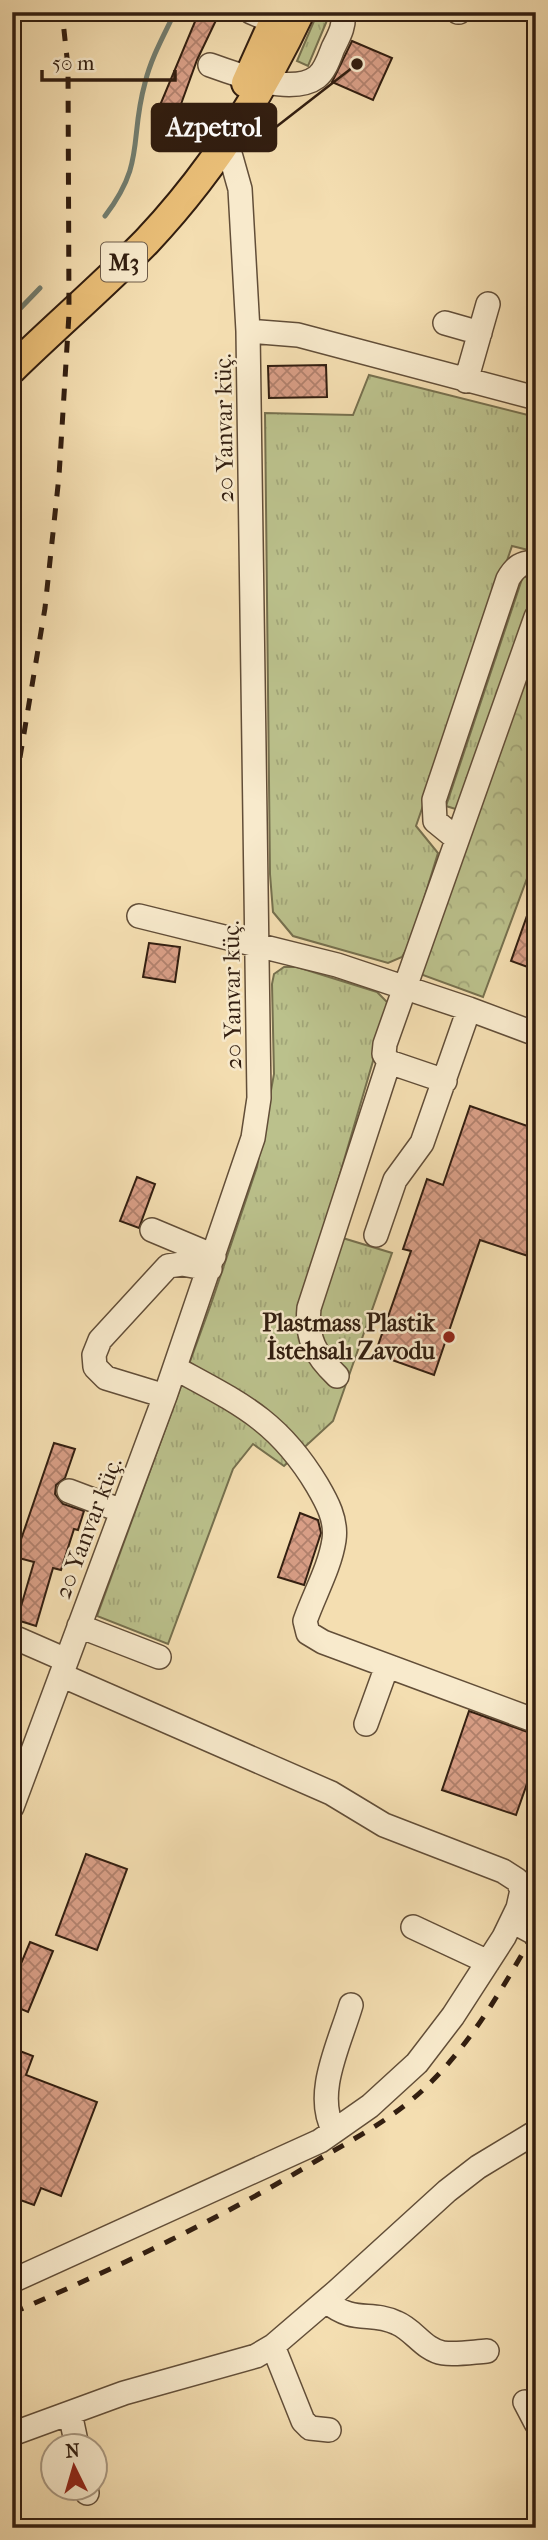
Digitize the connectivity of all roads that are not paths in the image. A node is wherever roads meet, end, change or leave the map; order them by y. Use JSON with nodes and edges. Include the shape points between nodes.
{"nodes":[{"id":1,"x":300,"y":12,"type":"edge"},
{"id":2,"x":343,"y":12,"type":"edge"},
{"id":3,"x":268,"y":16,"type":"edge"},
{"id":4,"x":210,"y":65,"type":"dead end"},
{"id":5,"x":256,"y":81,"type":"junction"},
{"id":6,"x":223,"y":143,"type":"junction"},
{"id":7,"x":488,"y":304,"type":"dead end"},
{"id":8,"x":445,"y":323,"type":"dead end"},
{"id":9,"x":248,"y":331,"type":"junction"},
{"id":10,"x":480,"y":333,"type":"junction"},
{"id":11,"x":12,"y":369,"type":"edge"},
{"id":12,"x":466,"y":381,"type":"junction"},
{"id":13,"x":536,"y":398,"type":"edge"},
{"id":14,"x":536,"y":563,"type":"edge"},
{"id":15,"x":536,"y":617,"type":"edge"},
{"id":16,"x":457,"y":839,"type":"junction"},
{"id":17,"x":139,"y":916,"type":"dead end"},
{"id":18,"x":258,"y":944,"type":"junction"},
{"id":19,"x":404,"y":987,"type":"junction"},
{"id":20,"x":469,"y":1009,"type":"junction"},
{"id":21,"x":536,"y":1034,"type":"edge"},
{"id":22,"x":389,"y":1062,"type":"junction"},
{"id":23,"x":445,"y":1081,"type":"junction"},
{"id":24,"x":152,"y":1230,"type":"dead end"},
{"id":25,"x":376,"y":1235,"type":"dead end"},
{"id":26,"x":212,"y":1262,"type":"junction"},
{"id":27,"x":175,"y":1368,"type":"junction"},
{"id":28,"x":337,"y":1376,"type":"dead end"},
{"id":29,"x":165,"y":1396,"type":"junction"},
{"id":30,"x":69,"y":1491,"type":"dead end"},
{"id":31,"x":122,"y":1511,"type":"junction"},
{"id":32,"x":79,"y":1626,"type":"junction"},
{"id":33,"x":19,"y":1639,"type":"dead end"},
{"id":34,"x":159,"y":1657,"type":"dead end"},
{"id":35,"x":387,"y":1666,"type":"junction"},
{"id":36,"x":64,"y":1667,"type":"junction"},
{"id":37,"x":536,"y":1721,"type":"edge"},
{"id":38,"x":366,"y":1724,"type":"dead end"},
{"id":39,"x":12,"y":1807,"type":"edge"},
{"id":40,"x":512,"y":1921,"type":"junction"},
{"id":41,"x":413,"y":1927,"type":"dead end"},
{"id":42,"x":536,"y":1934,"type":"edge"},
{"id":43,"x":488,"y":1962,"type":"junction"},
{"id":44,"x":351,"y":2005,"type":"dead end"},
{"id":45,"x":334,"y":2131,"type":"junction"},
{"id":46,"x":536,"y":2132,"type":"edge"},
{"id":47,"x":12,"y":2281,"type":"edge"},
{"id":48,"x":326,"y":2301,"type":"junction"},
{"id":49,"x":273,"y":2346,"type":"junction"},
{"id":50,"x":487,"y":2351,"type":"dead end"},
{"id":51,"x":524,"y":2402,"type":"dead end"},
{"id":52,"x":70,"y":2413,"type":"junction"},
{"id":53,"x":536,"y":2423,"type":"edge"},
{"id":54,"x":329,"y":2430,"type":"dead end"},
{"id":55,"x":74,"y":2432,"type":"edge"},
{"id":56,"x":12,"y":2434,"type":"edge"}],
"edges":[{"from":1,"to":5,"type":"main road"},
{"from":2,"to":5,"type":"street","via":[[344,24],[319,75],[310,81]]},
{"from":3,"to":5,"type":"main road","number":"M3"},
{"from":4,"to":5,"type":"street"},
{"from":5,"to":6,"type":"main road","number":"M3"},
{"from":6,"to":9,"type":"street","name":"20 Yanvar küç.","via":[[240,189]]},
{"from":6,"to":11,"type":"main road","number":"M3","via":[[196,183],[145,242]]},
{"from":7,"to":10,"type":"street"},
{"from":8,"to":10,"type":"street"},
{"from":9,"to":12,"type":"street","via":[[298,335]]},
{"from":9,"to":18,"type":"street","name":"20 Yanvar küç."},
{"from":10,"to":12,"type":"street"},
{"from":12,"to":13,"type":"street"},
{"from":14,"to":16,"type":"street","via":[[514,567],[508,579],[433,800],[435,821]]},
{"from":15,"to":16,"type":"street"},
{"from":16,"to":19,"type":"street"},
{"from":17,"to":18,"type":"street"},
{"from":18,"to":19,"type":"street"},
{"from":18,"to":26,"type":"street","name":"20 Yanvar küç.","via":[[259,1098],[253,1138]]},
{"from":19,"to":20,"type":"street"},
{"from":19,"to":22,"type":"street","via":[[385,1044]]},
{"from":20,"to":21,"type":"street"},
{"from":20,"to":23,"type":"street"},
{"from":22,"to":23,"type":"street"},
{"from":22,"to":28,"type":"street","via":[[309,1308],[307,1328],[313,1347]]},
{"from":23,"to":25,"type":"street","via":[[422,1143],[388,1195]]},
{"from":24,"to":26,"type":"street"},
{"from":26,"to":27,"type":"street","name":"20 Yanvar küç."},
{"from":26,"to":29,"type":"street","via":[[168,1266],[100,1340],[94,1354],[95,1367],[106,1378]]},
{"from":27,"to":29,"type":"street","name":"20 Yanvar küç."},
{"from":27,"to":35,"type":"street","via":[[267,1421],[288,1442],[326,1500],[333,1520],[334,1539],[305,1621],[308,1633]]},
{"from":29,"to":31,"type":"street","name":"20 Yanvar küç."},
{"from":30,"to":31,"type":"street"},
{"from":31,"to":32,"type":"street","name":"20 Yanvar küç."},
{"from":32,"to":34,"type":"street"},
{"from":32,"to":36,"type":"street","name":"20 Yanvar küç."},
{"from":33,"to":36,"type":"street"},
{"from":35,"to":37,"type":"street"},
{"from":35,"to":38,"type":"street"},
{"from":36,"to":39,"type":"street","name":"20 Yanvar küç."},
{"from":36,"to":40,"type":"street","via":[[331,1793],[384,1825],[503,1871],[517,1880],[522,1890]]},
{"from":40,"to":42,"type":"street"},
{"from":40,"to":43,"type":"street"},
{"from":41,"to":43,"type":"street"},
{"from":43,"to":45,"type":"street","via":[[417,2063]]},
{"from":44,"to":45,"type":"street","via":[[328,2080],[328,2120]]},
{"from":45,"to":47,"type":"street"},
{"from":46,"to":48,"type":"street","via":[[447,2191]]},
{"from":48,"to":49,"type":"street"},
{"from":48,"to":50,"type":"street","via":[[340,2313],[394,2321],[442,2353]]},
{"from":49,"to":52,"type":"street","via":[[256,2356]]},
{"from":49,"to":54,"type":"street","via":[[303,2421],[310,2428]]},
{"from":51,"to":53,"type":"street"},
{"from":52,"to":55,"type":"street"},
{"from":52,"to":56,"type":"street"}]}
